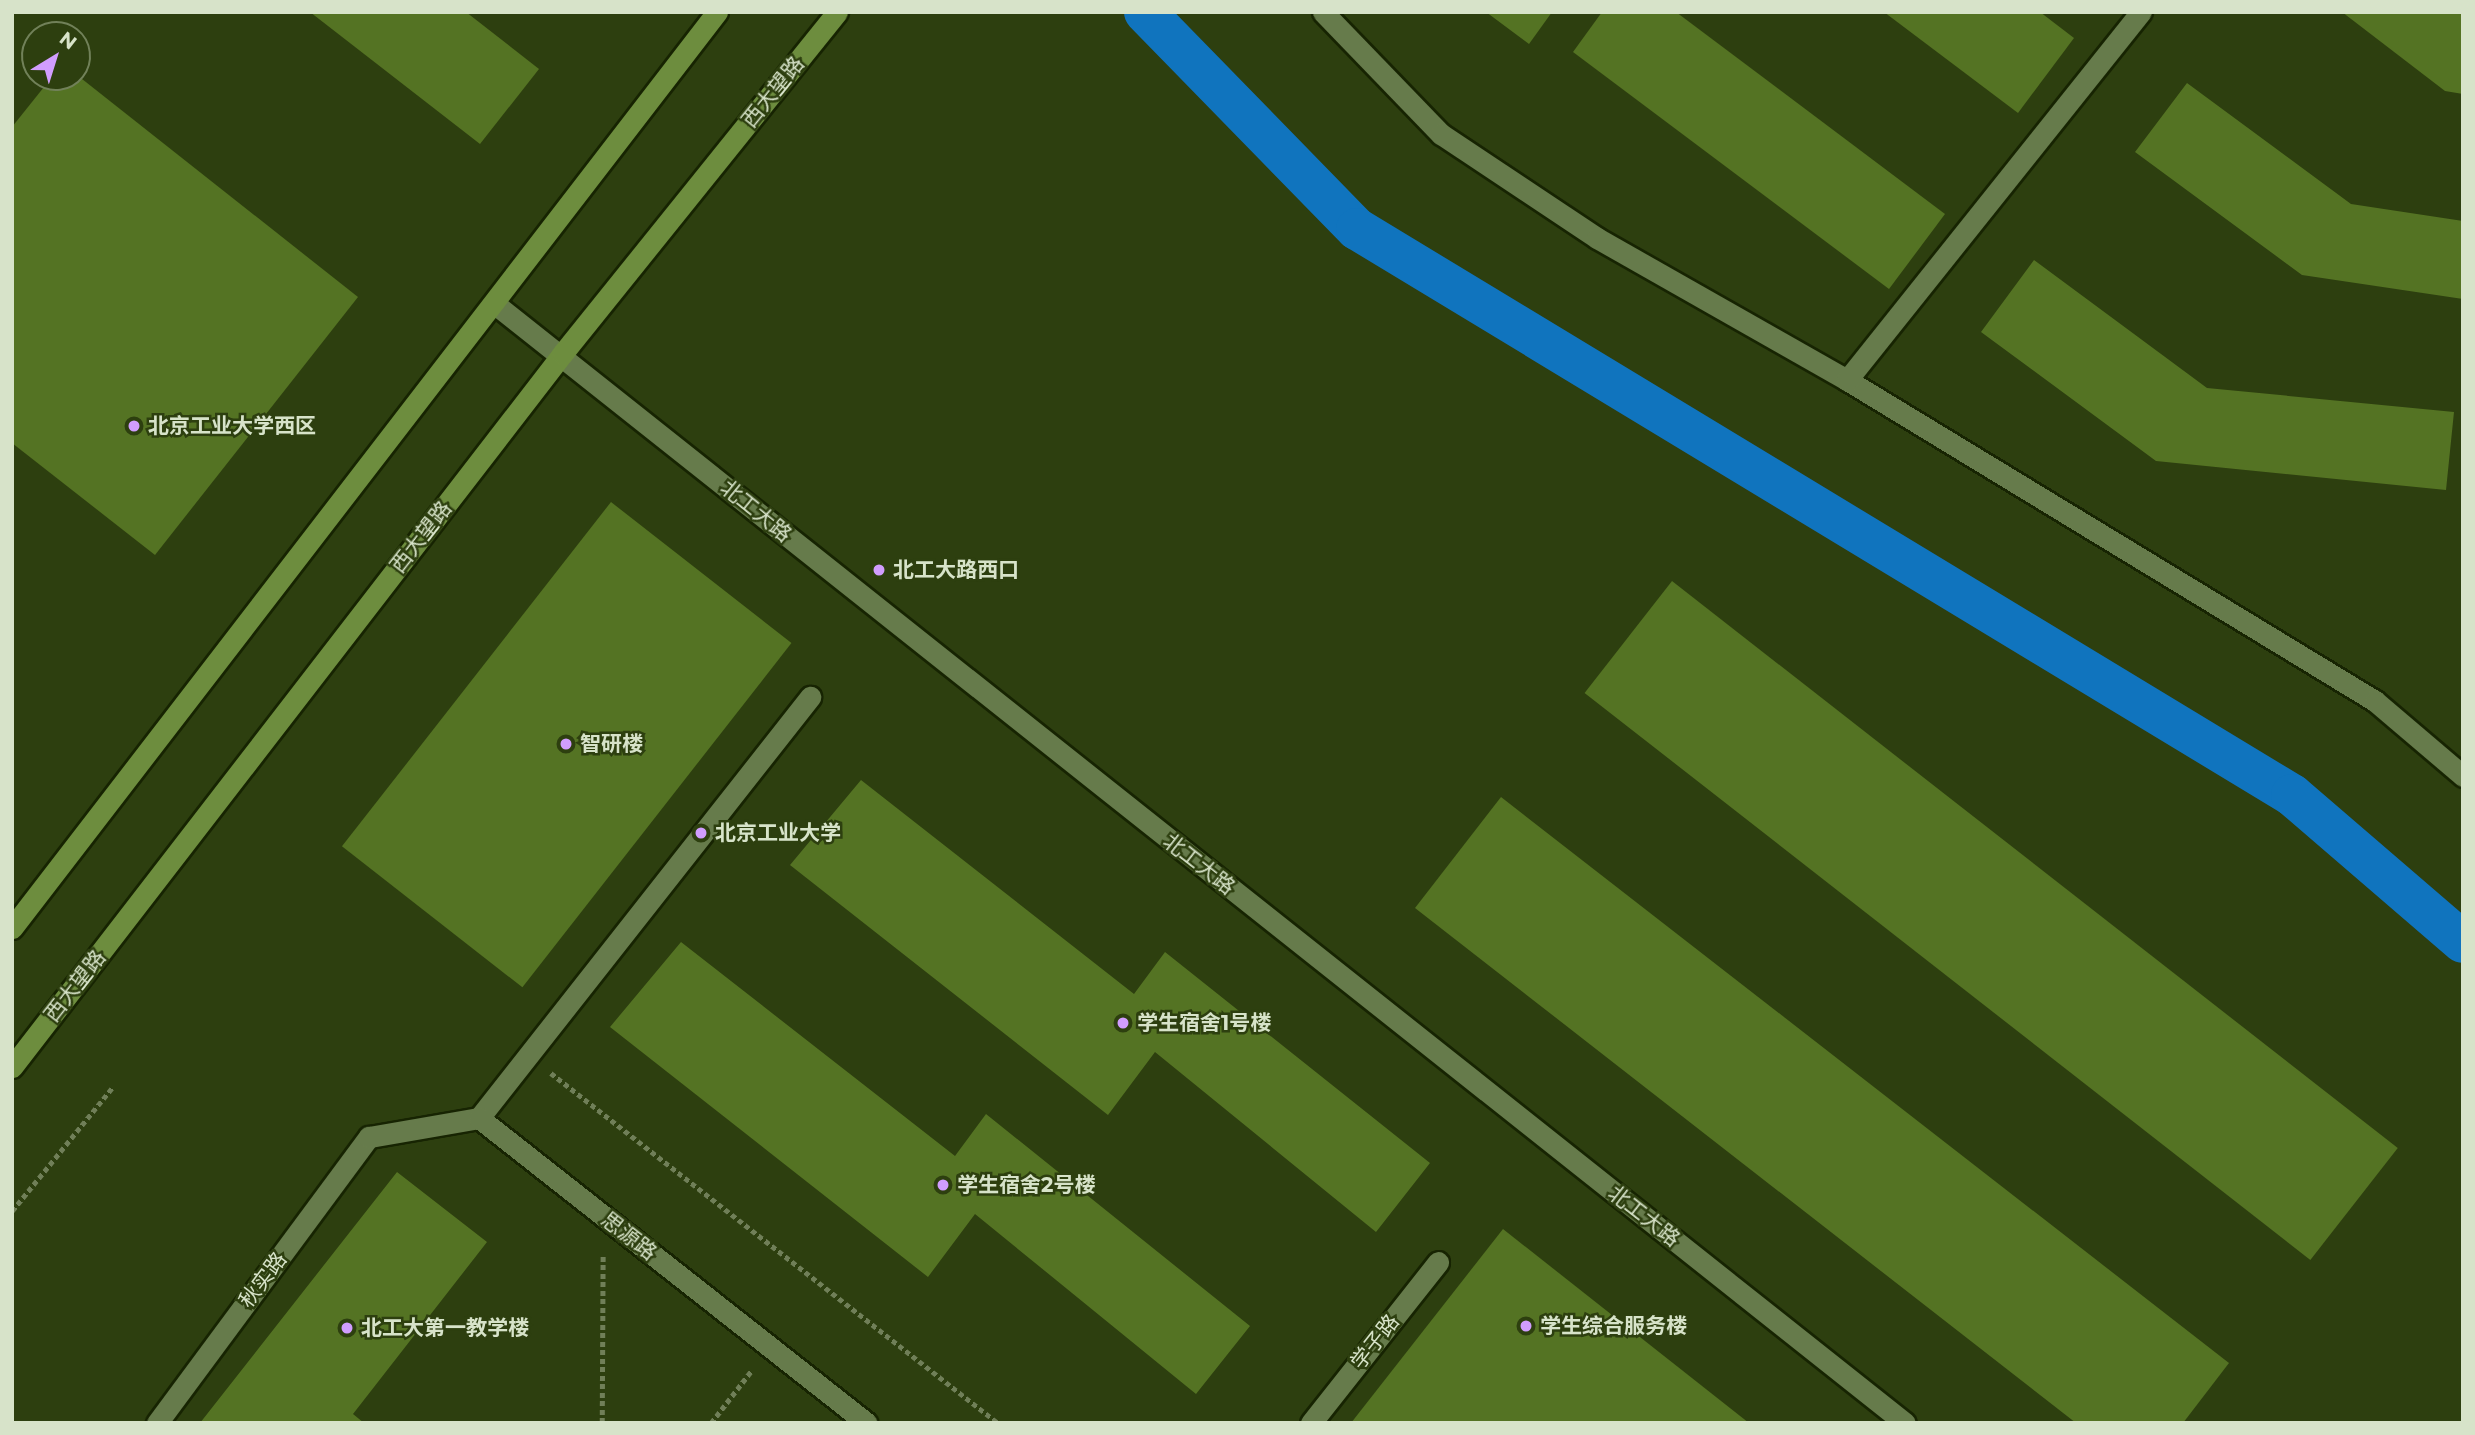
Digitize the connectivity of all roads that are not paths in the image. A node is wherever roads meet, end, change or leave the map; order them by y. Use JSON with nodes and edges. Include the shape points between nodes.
{"nodes":[{"id":1,"x":718,"y":12,"type":"edge"},
{"id":2,"x":837,"y":12,"type":"edge"},
{"id":3,"x":1323,"y":12,"type":"edge"},
{"id":4,"x":2141,"y":12,"type":"edge"},
{"id":5,"x":495,"y":304,"type":"junction"},
{"id":6,"x":563,"y":353,"type":"junction"},
{"id":7,"x":1847,"y":380,"type":"junction"},
{"id":8,"x":810,"y":697,"type":"dead end"},
{"id":9,"x":2463,"y":776,"type":"edge"},
{"id":10,"x":12,"y":928,"type":"edge"},
{"id":11,"x":12,"y":1067,"type":"edge"},
{"id":12,"x":479,"y":1118,"type":"junction"},
{"id":13,"x":1438,"y":1262,"type":"dead end"},
{"id":14,"x":157,"y":1423,"type":"edge"},
{"id":15,"x":866,"y":1423,"type":"edge"},
{"id":16,"x":1311,"y":1423,"type":"edge"},
{"id":17,"x":1905,"y":1423,"type":"edge"}],
"edges":[{"from":1,"to":5,"type":"main road"},
{"from":2,"to":6,"type":"main road","name":"西大望路"},
{"from":3,"to":7,"type":"street","via":[[1441,134],[1597,238]]},
{"from":4,"to":7,"type":"street"},
{"from":5,"to":6,"type":"street","name":"北工大路"},
{"from":5,"to":10,"type":"main road"},
{"from":6,"to":11,"type":"main road","name":"西大望路"},
{"from":6,"to":17,"type":"street","name":"北工大路","via":[[862,598]]},
{"from":7,"to":9,"type":"street","via":[[2375,701]]},
{"from":8,"to":12,"type":"street"},
{"from":12,"to":14,"type":"street","name":"秋实路","via":[[369,1137]]},
{"from":12,"to":15,"type":"street","name":"思源路"},
{"from":13,"to":16,"type":"street","name":"学子路"}]}
